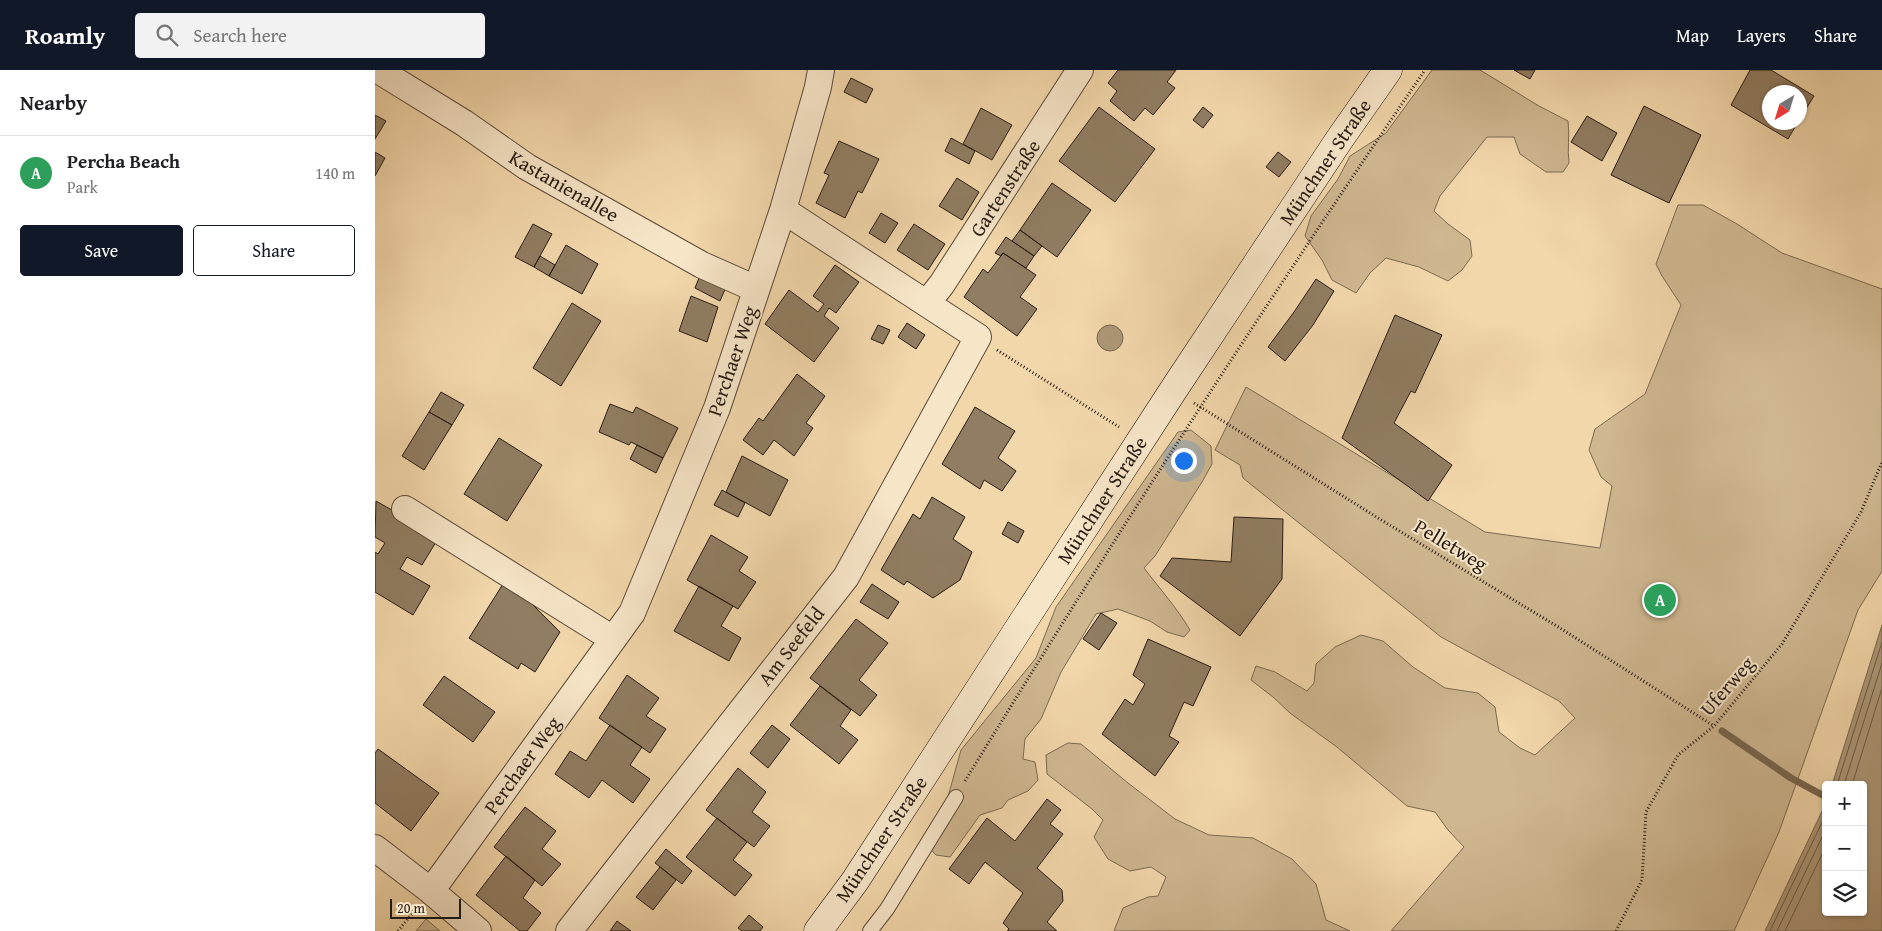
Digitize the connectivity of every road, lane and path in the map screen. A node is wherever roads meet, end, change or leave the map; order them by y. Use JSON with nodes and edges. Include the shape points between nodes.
{"nodes":[{"id":1,"x":378,"y":70,"type":"edge"},
{"id":2,"x":821,"y":70,"type":"edge"},
{"id":3,"x":1080,"y":70,"type":"edge"},
{"id":4,"x":1388,"y":70,"type":"edge"},
{"id":5,"x":1425,"y":70,"type":"edge"},
{"id":6,"x":783,"y":210,"type":"junction"},
{"id":7,"x":757,"y":289,"type":"junction"},
{"id":8,"x":927,"y":304,"type":"junction"},
{"id":9,"x":978,"y":337,"type":"junction"},
{"id":10,"x":1174,"y":389,"type":"junction"},
{"id":11,"x":1200,"y":407,"type":"junction"},
{"id":12,"x":1140,"y":440,"type":"junction"},
{"id":13,"x":1882,"y":462,"type":"edge"},
{"id":14,"x":405,"y":510,"type":"dead end"},
{"id":15,"x":613,"y":639,"type":"junction"},
{"id":16,"x":1714,"y":726,"type":"junction"},
{"id":17,"x":955,"y":797,"type":"joint"},
{"id":18,"x":375,"y":848,"type":"edge"},
{"id":19,"x":431,"y":891,"type":"junction"},
{"id":20,"x":478,"y":931,"type":"edge"},
{"id":21,"x":569,"y":931,"type":"edge"},
{"id":22,"x":818,"y":931,"type":"edge"},
{"id":23,"x":870,"y":931,"type":"edge"},
{"id":24,"x":1616,"y":931,"type":"edge"}],
"edges":[{"from":1,"to":7,"type":"street","name":"Kastanienallee","via":[[464,123],[527,167],[702,265]]},
{"from":2,"to":6,"type":"street","name":"Perchaer Weg"},
{"from":3,"to":8,"type":"street","name":"Gartenstraße"},
{"from":4,"to":10,"type":"main road","name":"Münchner Straße"},
{"from":5,"to":11,"type":"path"},
{"from":6,"to":7,"type":"street","name":"Perchaer Weg"},
{"from":6,"to":8,"type":"street"},
{"from":7,"to":15,"type":"street","name":"Perchaer Weg","via":[[713,417],[632,613]]},
{"from":8,"to":9,"type":"street"},
{"from":9,"to":12,"type":"path"},
{"from":9,"to":21,"type":"street","name":"Am Seefeld","via":[[846,577]]},
{"from":10,"to":11,"type":"path","name":"Pelletweg"},
{"from":10,"to":12,"type":"main road","name":"Münchner Straße"},
{"from":11,"to":16,"type":"path","name":"Pelletweg"},
{"from":11,"to":17,"type":"path"},
{"from":12,"to":22,"type":"main road","name":"Münchner Straße","via":[[855,881]]},
{"from":13,"to":16,"type":"path","name":"Uferweg","via":[[1861,512],[1782,644]]},
{"from":14,"to":15,"type":"street"},
{"from":15,"to":19,"type":"street","name":"Perchaer Weg"},
{"from":16,"to":24,"type":"path","name":"Uferweg","via":[[1678,755],[1645,812],[1642,880]]},
{"from":17,"to":23,"type":"lane","via":[[887,909]]},
{"from":18,"to":19,"type":"street"},
{"from":19,"to":20,"type":"street"}]}
